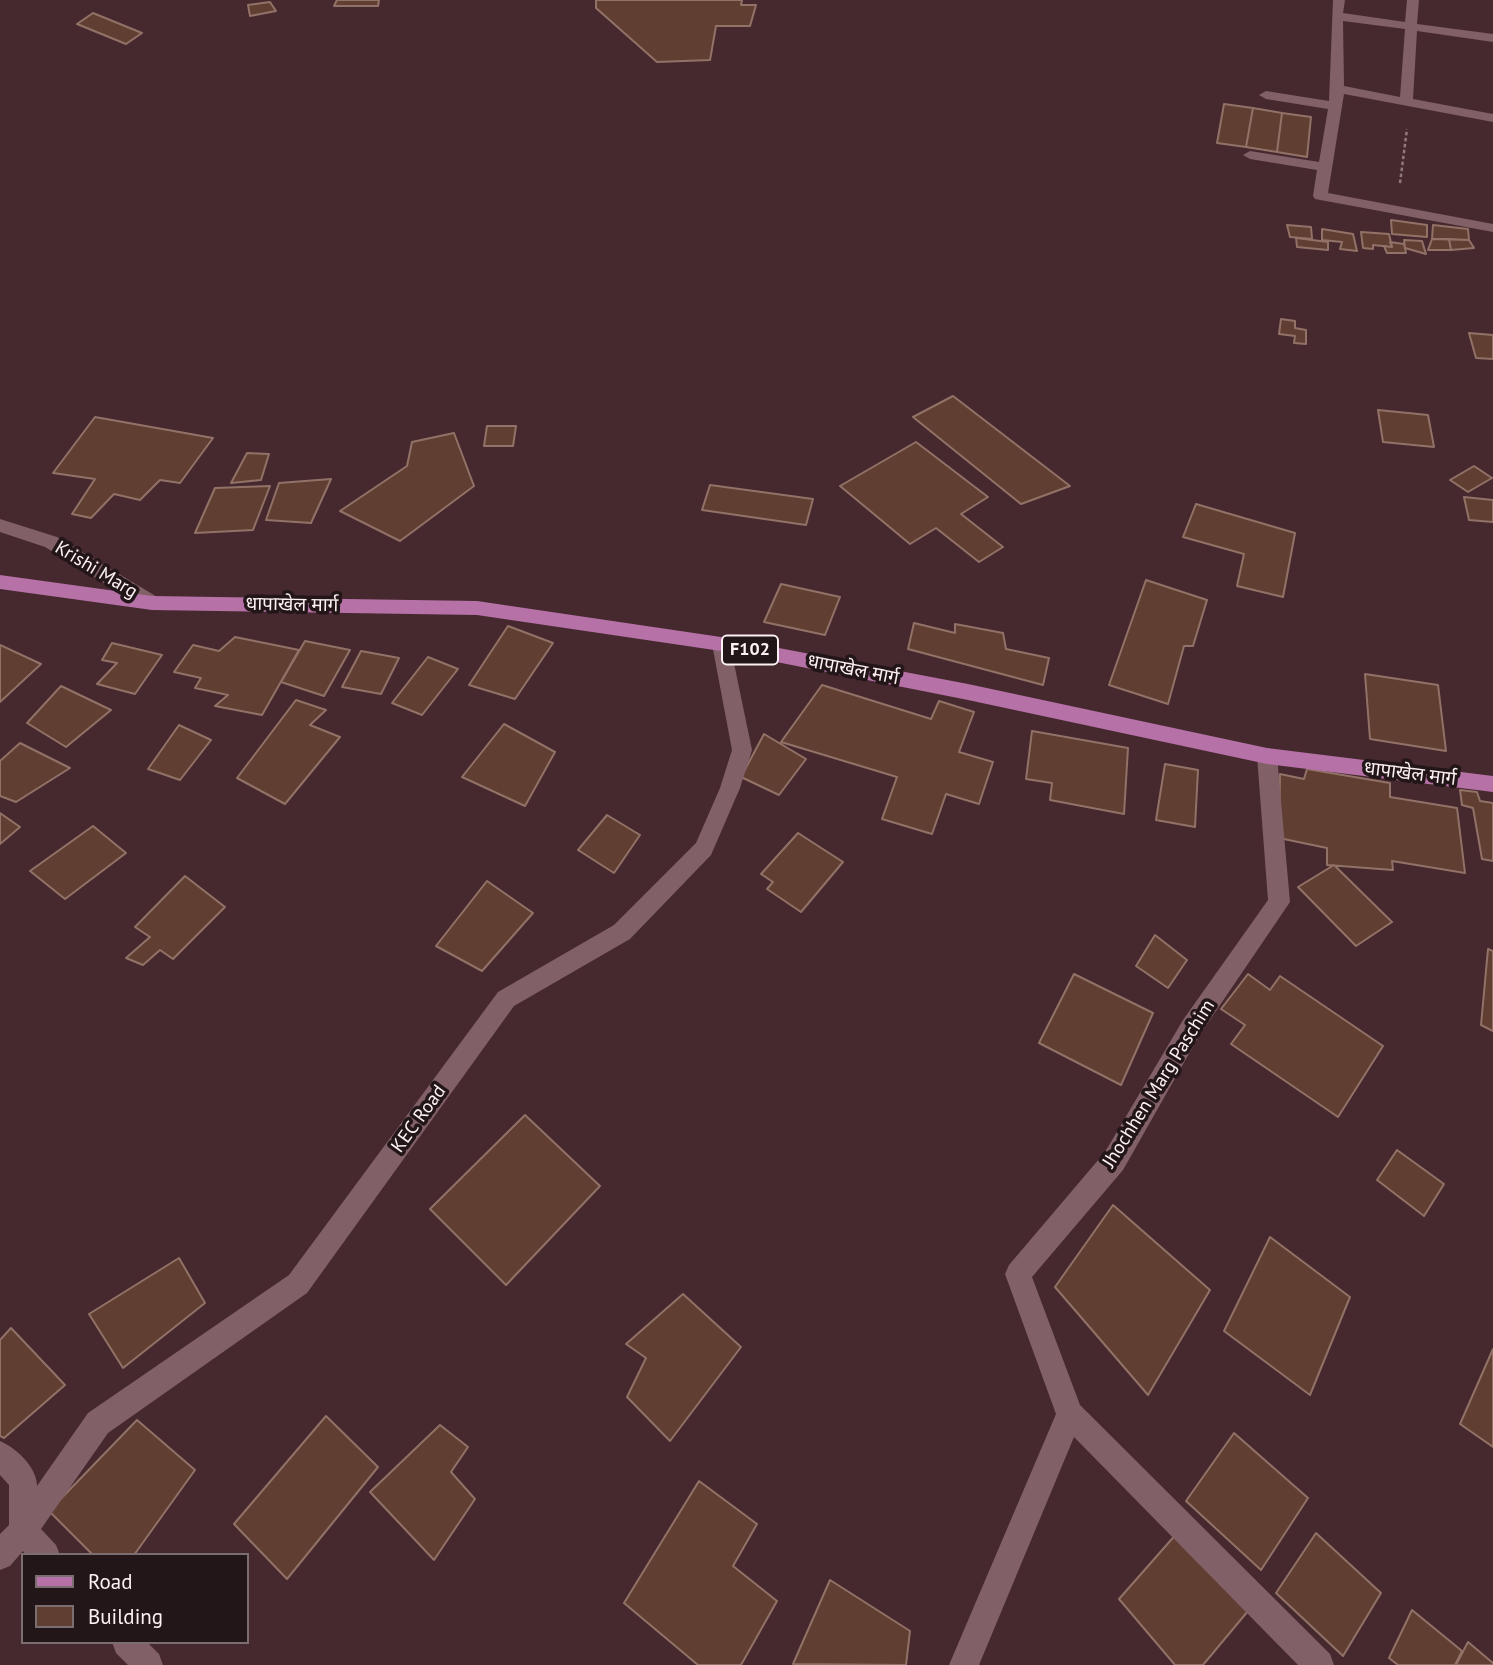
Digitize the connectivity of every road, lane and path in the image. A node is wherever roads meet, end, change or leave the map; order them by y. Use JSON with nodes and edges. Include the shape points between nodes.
{"nodes":[{"id":1,"x":1339,"y":0,"type":"edge"},
{"id":2,"x":1413,"y":0,"type":"edge"},
{"id":3,"x":1337,"y":16,"type":"junction"},
{"id":4,"x":1410,"y":27,"type":"junction"},
{"id":5,"x":1493,"y":38,"type":"edge"},
{"id":6,"x":1338,"y":89,"type":"junction"},
{"id":7,"x":1266,"y":95,"type":"dead end"},
{"id":8,"x":1406,"y":101,"type":"junction"},
{"id":9,"x":1335,"y":106,"type":"junction"},
{"id":10,"x":1493,"y":118,"type":"edge"},
{"id":11,"x":1250,"y":155,"type":"dead end"},
{"id":12,"x":1324,"y":167,"type":"junction"},
{"id":13,"x":1400,"y":212,"type":"junction"},
{"id":14,"x":1493,"y":228,"type":"edge"},
{"id":15,"x":0,"y":525,"type":"edge"},
{"id":16,"x":0,"y":582,"type":"edge"},
{"id":17,"x":152,"y":603,"type":"junction"},
{"id":18,"x":721,"y":644,"type":"junction"},
{"id":19,"x":1267,"y":756,"type":"junction"},
{"id":20,"x":1493,"y":783,"type":"edge"},
{"id":21,"x":1070,"y":1414,"type":"junction"},
{"id":22,"x":0,"y":1455,"type":"edge"},
{"id":23,"x":23,"y":1530,"type":"junction"},
{"id":24,"x":44,"y":1553,"type":"edge"},
{"id":25,"x":0,"y":1556,"type":"edge"},
{"id":26,"x":129,"y":1644,"type":"edge"},
{"id":27,"x":148,"y":1665,"type":"edge"},
{"id":28,"x":964,"y":1665,"type":"edge"},
{"id":29,"x":1318,"y":1665,"type":"edge"}],
"edges":[{"from":1,"to":3,"type":"street"},
{"from":2,"to":4,"type":"street"},
{"from":3,"to":4,"type":"street"},
{"from":3,"to":6,"type":"street"},
{"from":4,"to":5,"type":"street"},
{"from":4,"to":8,"type":"street"},
{"from":6,"to":8,"type":"street"},
{"from":6,"to":9,"type":"street"},
{"from":7,"to":9,"type":"street"},
{"from":8,"to":10,"type":"street"},
{"from":8,"to":13,"type":"path"},
{"from":9,"to":12,"type":"street"},
{"from":11,"to":12,"type":"street"},
{"from":12,"to":13,"type":"street","via":[[1319,191],[1325,199]]},
{"from":13,"to":14,"type":"street"},
{"from":15,"to":17,"type":"street","name":"Krishi Marg","via":[[51,541]]},
{"from":16,"to":17,"type":"main road","name":"धापाखेल मार्ग","number":"F102"},
{"from":17,"to":18,"type":"main road","name":"धापाखेल मार्ग","number":"F102","via":[[477,608]]},
{"from":18,"to":19,"type":"main road","name":"धापाखेल मार्ग","number":"F102"},
{"from":18,"to":23,"type":"street","name":"KEC Road","via":[[742,750],[704,849],[622,932],[506,999],[298,1284],[98,1423]]},
{"from":19,"to":20,"type":"main road","name":"धापाखेल मार्ग","number":"F102"},
{"from":19,"to":21,"type":"street","name":"Jhochhen Marg Paschim","via":[[1279,902],[1191,1028],[1114,1161],[1017,1274]]},
{"from":21,"to":28,"type":"street"},
{"from":21,"to":29,"type":"street"},
{"from":22,"to":23,"type":"street","via":[[23,1479]]},
{"from":23,"to":24,"type":"street"},
{"from":23,"to":25,"type":"street","name":"KEC Road"},
{"from":26,"to":27,"type":"street"}]}
